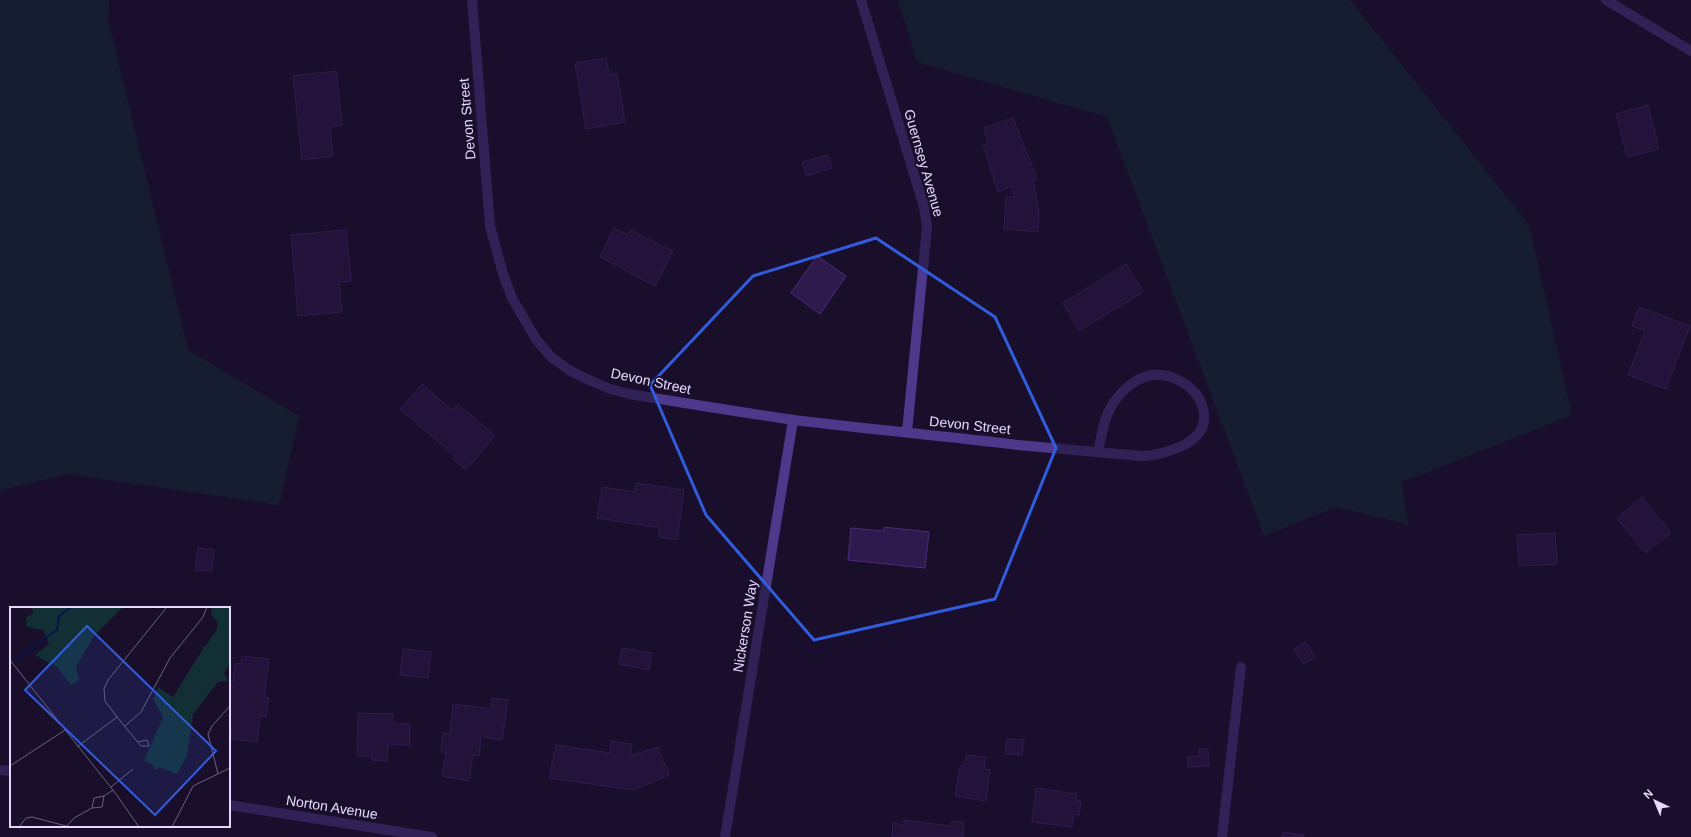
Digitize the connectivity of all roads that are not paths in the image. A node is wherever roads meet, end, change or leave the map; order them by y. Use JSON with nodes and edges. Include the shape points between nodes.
{"nodes":[{"id":1,"x":472,"y":0,"type":"edge"},
{"id":2,"x":861,"y":0,"type":"edge"},
{"id":3,"x":1606,"y":0,"type":"edge"},
{"id":4,"x":1691,"y":50,"type":"edge"},
{"id":5,"x":793,"y":420,"type":"junction"},
{"id":6,"x":907,"y":432,"type":"junction"},
{"id":7,"x":1098,"y":452,"type":"junction"},
{"id":8,"x":1241,"y":667,"type":"dead end"},
{"id":9,"x":0,"y":770,"type":"edge"},
{"id":10,"x":10,"y":771,"type":"edge"},
{"id":11,"x":230,"y":805,"type":"edge"},
{"id":12,"x":432,"y":837,"type":"edge"},
{"id":13,"x":725,"y":837,"type":"edge"},
{"id":14,"x":1222,"y":837,"type":"edge"}],
"edges":[{"from":1,"to":5,"type":"street","name":"Devon Street","via":[[490,226],[512,298],[536,339],[551,357],[569,370],[629,394]]},
{"from":2,"to":6,"type":"street","name":"Guernsey Avenue","via":[[920,193],[927,227]]},
{"from":3,"to":4,"type":"street"},
{"from":5,"to":6,"type":"street","name":"Devon Street"},
{"from":5,"to":13,"type":"street","name":"Nickerson Way"},
{"from":6,"to":7,"type":"street","name":"Devon Street"},
{"from":7,"to":7,"type":"street","name":"Devon Street","via":[[1151,456],[1189,443],[1200,432],[1203,423],[1202,404],[1197,395],[1180,380],[1157,375],[1146,376],[1131,384],[1117,397],[1107,413]]},
{"from":8,"to":14,"type":"street"},
{"from":9,"to":10,"type":"street"},
{"from":11,"to":12,"type":"street","name":"Norton Avenue"}]}
